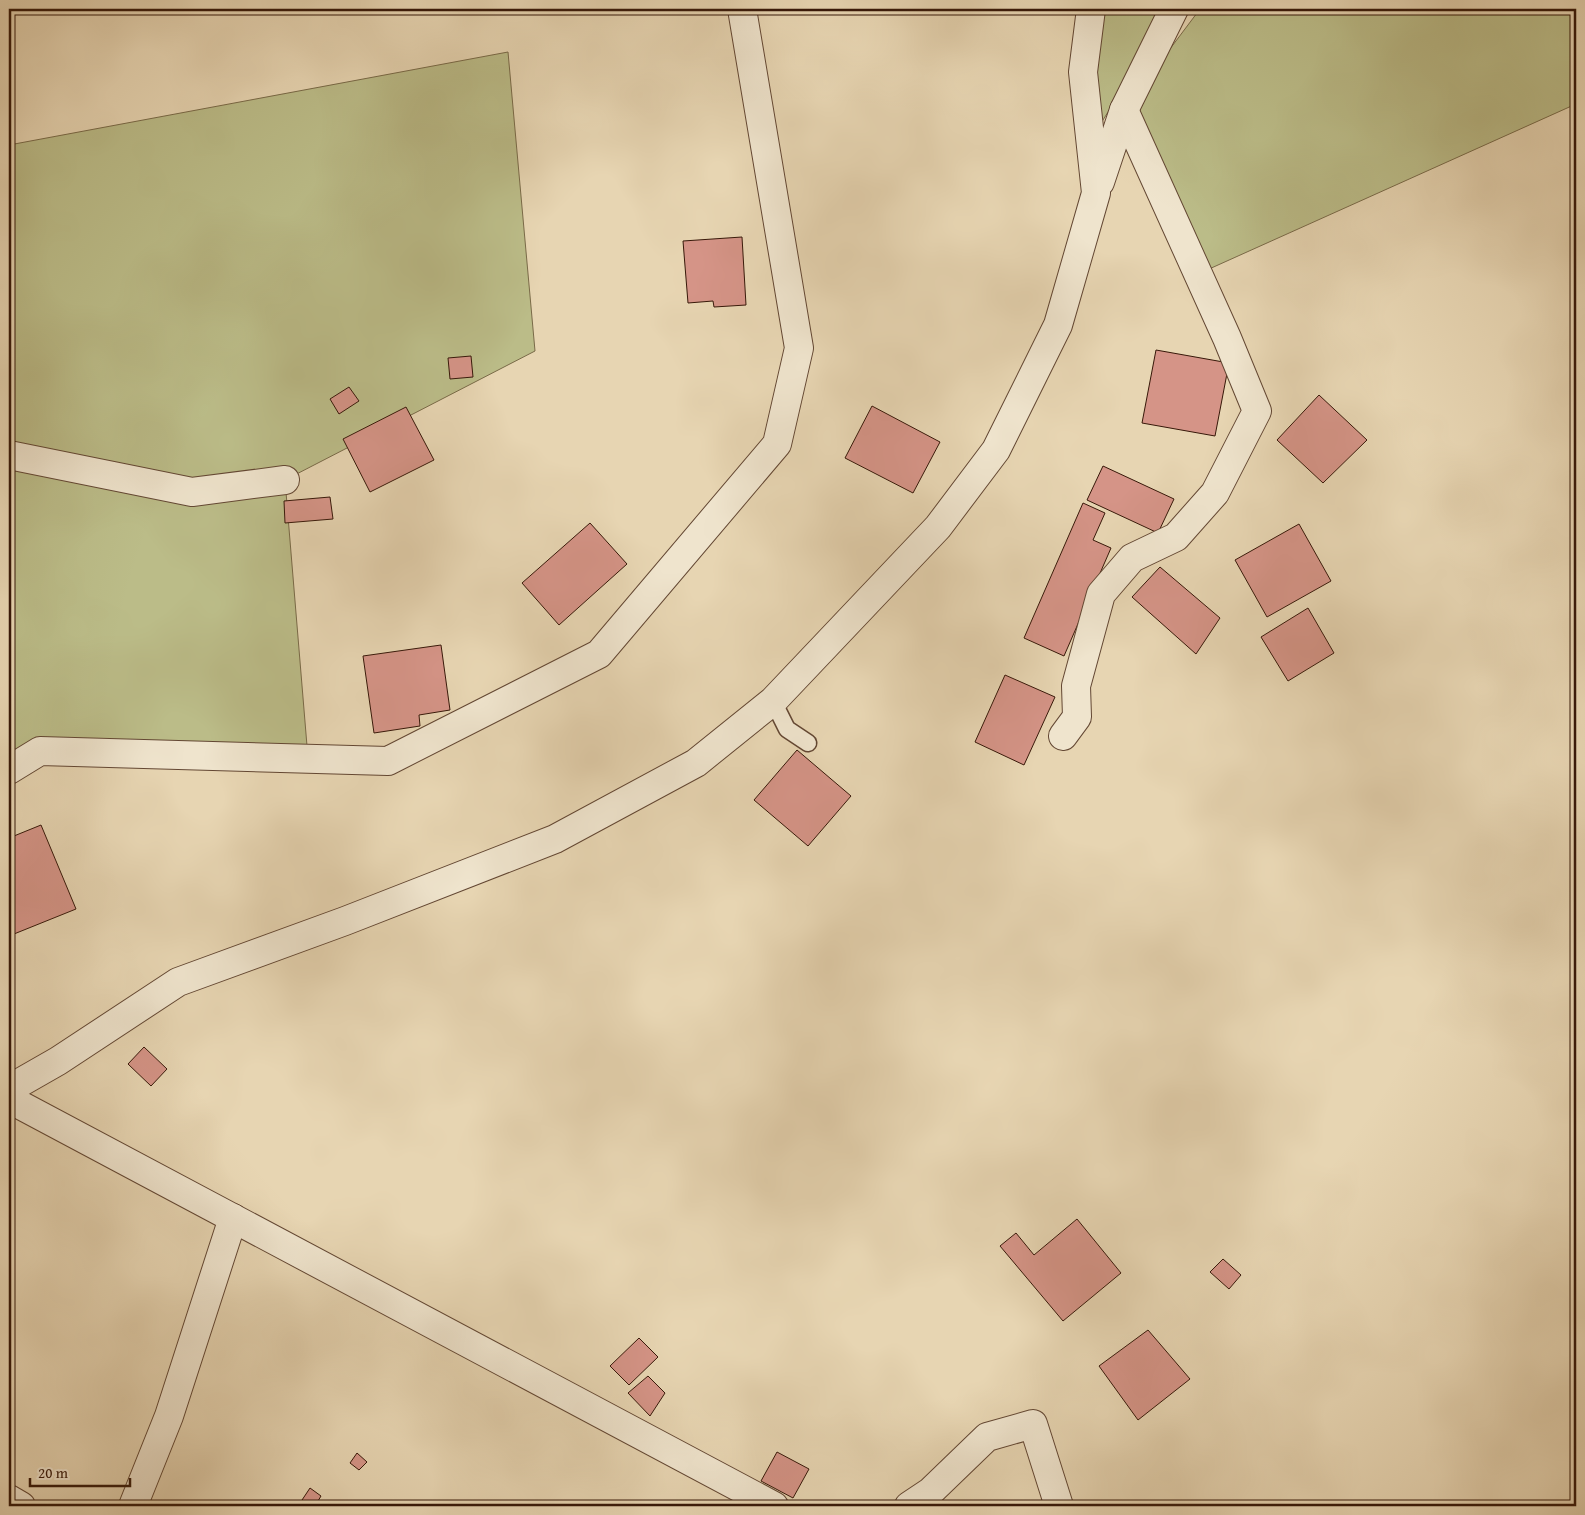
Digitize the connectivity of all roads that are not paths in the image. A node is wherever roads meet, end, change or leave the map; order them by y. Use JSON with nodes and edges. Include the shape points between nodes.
{"nodes":[{"id":1,"x":742,"y":9,"type":"edge"},
{"id":2,"x":1092,"y":9,"type":"edge"},
{"id":3,"x":1174,"y":9,"type":"edge"},
{"id":4,"x":1124,"y":110,"type":"junction"},
{"id":5,"x":1096,"y":193,"type":"junction"},
{"id":6,"x":9,"y":455,"type":"edge"},
{"id":7,"x":285,"y":480,"type":"dead end"},
{"id":8,"x":773,"y":701,"type":"junction"},
{"id":9,"x":1063,"y":736,"type":"dead end"},
{"id":10,"x":808,"y":742,"type":"dead end"},
{"id":11,"x":9,"y":770,"type":"edge"},
{"id":12,"x":9,"y":1088,"type":"edge"},
{"id":13,"x":9,"y":1099,"type":"edge"},
{"id":14,"x":233,"y":1218,"type":"junction"},
{"id":15,"x":9,"y":1499,"type":"edge"},
{"id":16,"x":22,"y":1506,"type":"edge"},
{"id":17,"x":133,"y":1506,"type":"edge"},
{"id":18,"x":774,"y":1506,"type":"edge"},
{"id":19,"x":909,"y":1506,"type":"edge"},
{"id":20,"x":1059,"y":1506,"type":"edge"}],
"edges":[{"from":1,"to":11,"type":"street","via":[[799,348],[777,444],[599,654],[388,761],[40,751]]},
{"from":2,"to":5,"type":"street","via":[[1083,72]]},
{"from":3,"to":4,"type":"street"},
{"from":4,"to":5,"type":"street"},
{"from":4,"to":9,"type":"street","via":[[1257,411],[1215,493],[1176,538],[1132,558],[1101,594],[1076,686],[1076,716]]},
{"from":5,"to":8,"type":"street","via":[[1058,326],[996,450],[938,527]]},
{"from":6,"to":7,"type":"street","via":[[192,492]]},
{"from":8,"to":10,"type":"lane","via":[[787,729]]},
{"from":8,"to":12,"type":"street","via":[[696,763],[555,840],[178,982],[58,1061]]},
{"from":13,"to":14,"type":"street"},
{"from":14,"to":17,"type":"street","via":[[169,1416]]},
{"from":14,"to":18,"type":"street"},
{"from":15,"to":16,"type":"street"},
{"from":19,"to":20,"type":"street","via":[[930,1492],[987,1437],[1033,1424]]}]}
